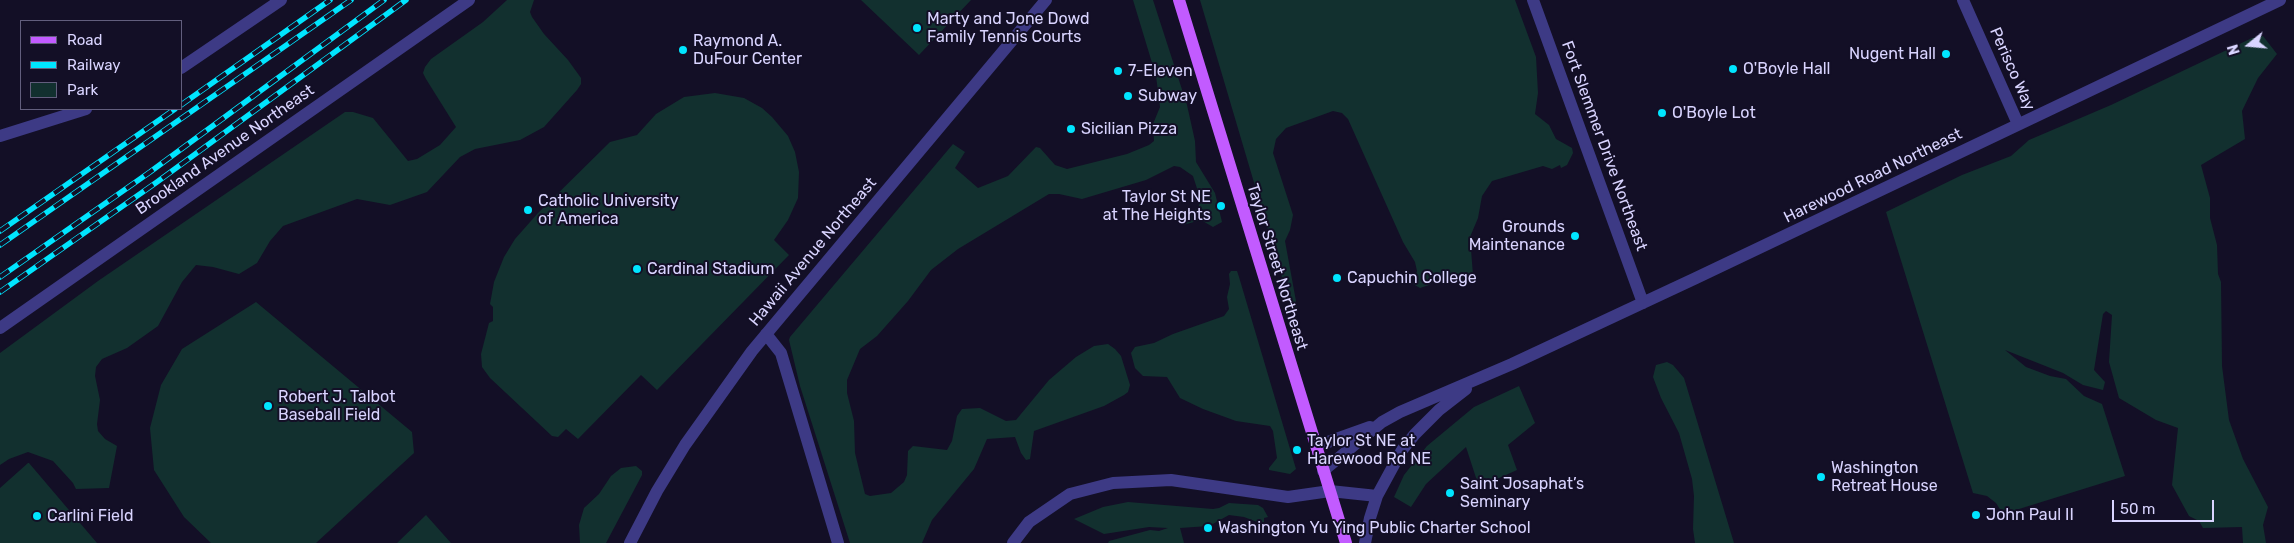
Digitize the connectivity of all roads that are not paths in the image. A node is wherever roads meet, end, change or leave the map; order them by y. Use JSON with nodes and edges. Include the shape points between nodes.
{"nodes":[{"id":1,"x":281,"y":0,"type":"edge"},
{"id":2,"x":469,"y":0,"type":"edge"},
{"id":3,"x":1046,"y":0,"type":"edge"},
{"id":4,"x":1179,"y":0,"type":"edge"},
{"id":5,"x":1533,"y":0,"type":"edge"},
{"id":6,"x":1963,"y":0,"type":"edge"},
{"id":7,"x":2280,"y":0,"type":"edge"},
{"id":8,"x":182,"y":67,"type":"edge"},
{"id":9,"x":83,"y":110,"type":"edge"},
{"id":10,"x":2018,"y":124,"type":"junction"},
{"id":11,"x":0,"y":136,"type":"edge"},
{"id":12,"x":1643,"y":303,"type":"junction"},
{"id":13,"x":0,"y":328,"type":"edge"},
{"id":14,"x":766,"y":334,"type":"junction"},
{"id":15,"x":1478,"y":378,"type":"junction"},
{"id":16,"x":1382,"y":422,"type":"junction"},
{"id":17,"x":1314,"y":444,"type":"junction"},
{"id":18,"x":1323,"y":471,"type":"junction"},
{"id":19,"x":1330,"y":491,"type":"junction"},
{"id":20,"x":1377,"y":496,"type":"junction"},
{"id":21,"x":1017,"y":542,"type":"edge"},
{"id":22,"x":630,"y":543,"type":"edge"},
{"id":23,"x":838,"y":543,"type":"edge"},
{"id":24,"x":1346,"y":543,"type":"edge"},
{"id":25,"x":1365,"y":543,"type":"edge"}],
"edges":[{"from":1,"to":8,"type":"street"},
{"from":2,"to":13,"type":"street","name":"Brookland Avenue Northeast"},
{"from":3,"to":14,"type":"street","name":"Hawaii Avenue Northeast"},
{"from":4,"to":17,"type":"main road","name":"Taylor Street Northeast"},
{"from":5,"to":12,"type":"street","name":"Fort Slemmer Drive Northeast"},
{"from":6,"to":10,"type":"street","name":"Perisco Way"},
{"from":7,"to":10,"type":"street","name":"Harewood Road Northeast"},
{"from":9,"to":11,"type":"street"},
{"from":10,"to":12,"type":"street","name":"Harewood Road Northeast"},
{"from":12,"to":15,"type":"street","name":"Harewood Road Northeast"},
{"from":14,"to":22,"type":"street","name":"Hawaii Avenue Northeast","via":[[685,445]]},
{"from":14,"to":23,"type":"street","via":[[781,353]]},
{"from":15,"to":16,"type":"street","name":"Harewood Road Northeast"},
{"from":15,"to":20,"type":"street","name":"Harewood Road Northeast","via":[[1408,441]]},
{"from":16,"to":17,"type":"street"},
{"from":16,"to":18,"type":"street","name":"Harewood Road Northeast"},
{"from":17,"to":18,"type":"main road","name":"Taylor Street Northeast"},
{"from":18,"to":19,"type":"main road","name":"Taylor Street Northeast"},
{"from":19,"to":20,"type":"street"},
{"from":19,"to":21,"type":"street","via":[[1288,497],[1171,480],[1113,483],[1070,494],[1029,522]]},
{"from":19,"to":24,"type":"main road","name":"Taylor Street Northeast"},
{"from":20,"to":25,"type":"street","name":"Harewood Road Northeast"}]}
